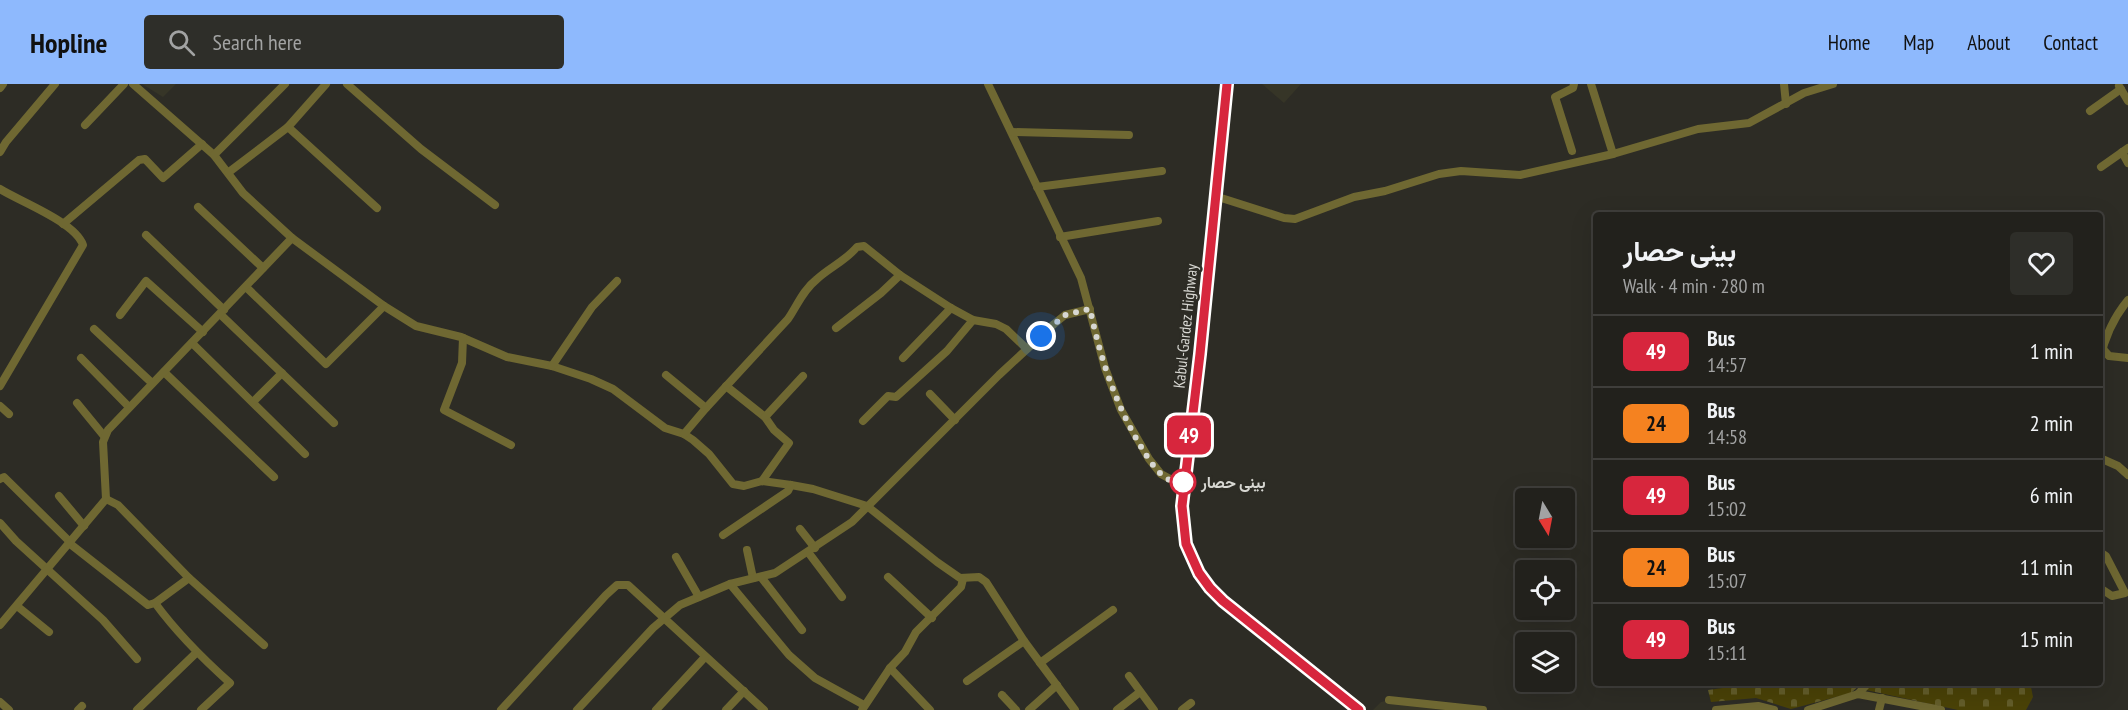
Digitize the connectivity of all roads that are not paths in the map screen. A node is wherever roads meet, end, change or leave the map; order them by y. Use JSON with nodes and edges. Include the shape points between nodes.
{"nodes":[{"id":1,"x":3,"y":84,"type":"edge"},
{"id":2,"x":55,"y":84,"type":"edge"},
{"id":3,"x":124,"y":84,"type":"edge"},
{"id":4,"x":133,"y":84,"type":"edge"},
{"id":5,"x":285,"y":84,"type":"edge"},
{"id":6,"x":326,"y":84,"type":"edge"},
{"id":7,"x":347,"y":84,"type":"edge"},
{"id":8,"x":988,"y":84,"type":"edge"},
{"id":9,"x":1227,"y":84,"type":"edge"},
{"id":10,"x":1574,"y":84,"type":"edge"},
{"id":11,"x":1591,"y":84,"type":"edge"},
{"id":12,"x":1784,"y":84,"type":"edge"},
{"id":13,"x":1833,"y":84,"type":"edge"},
{"id":14,"x":2120,"y":87,"type":"edge"},
{"id":15,"x":0,"y":88,"type":"edge"},
{"id":16,"x":2128,"y":101,"type":"edge"},
{"id":17,"x":1786,"y":104,"type":"junction"},
{"id":18,"x":2090,"y":111,"type":"dead end"},
{"id":19,"x":85,"y":125,"type":"dead end"},
{"id":20,"x":288,"y":127,"type":"junction"},
{"id":21,"x":1012,"y":132,"type":"junction"},
{"id":22,"x":1129,"y":135,"type":"dead end"},
{"id":23,"x":202,"y":144,"type":"junction"},
{"id":24,"x":2125,"y":150,"type":"edge"},
{"id":25,"x":1572,"y":151,"type":"dead end"},
{"id":26,"x":0,"y":152,"type":"edge"},
{"id":27,"x":1613,"y":154,"type":"junction"},
{"id":28,"x":214,"y":155,"type":"junction"},
{"id":29,"x":2128,"y":162,"type":"edge"},
{"id":30,"x":2101,"y":167,"type":"dead end"},
{"id":31,"x":1162,"y":171,"type":"dead end"},
{"id":32,"x":229,"y":172,"type":"junction"},
{"id":33,"x":1037,"y":187,"type":"junction"},
{"id":34,"x":0,"y":189,"type":"edge"},
{"id":35,"x":1215,"y":196,"type":"junction"},
{"id":36,"x":495,"y":205,"type":"dead end"},
{"id":37,"x":198,"y":207,"type":"dead end"},
{"id":38,"x":377,"y":208,"type":"dead end"},
{"id":39,"x":1158,"y":221,"type":"dead end"},
{"id":40,"x":63,"y":224,"type":"junction"},
{"id":41,"x":146,"y":235,"type":"dead end"},
{"id":42,"x":1060,"y":237,"type":"junction"},
{"id":43,"x":292,"y":238,"type":"junction"},
{"id":44,"x":263,"y":268,"type":"junction"},
{"id":45,"x":900,"y":275,"type":"junction"},
{"id":46,"x":617,"y":281,"type":"dead end"},
{"id":47,"x":246,"y":287,"type":"junction"},
{"id":48,"x":2128,"y":300,"type":"edge"},
{"id":49,"x":384,"y":306,"type":"junction"},
{"id":50,"x":951,"y":308,"type":"junction"},
{"id":51,"x":1090,"y":309,"type":"junction"},
{"id":52,"x":222,"y":312,"type":"junction"},
{"id":53,"x":120,"y":315,"type":"dead end"},
{"id":54,"x":974,"y":320,"type":"junction"},
{"id":55,"x":836,"y":328,"type":"dead end"},
{"id":56,"x":94,"y":329,"type":"dead end"},
{"id":57,"x":203,"y":332,"type":"junction"},
{"id":58,"x":463,"y":338,"type":"junction"},
{"id":59,"x":192,"y":343,"type":"junction"},
{"id":60,"x":2103,"y":345,"type":"edge"},
{"id":61,"x":2103,"y":349,"type":"edge"},
{"id":62,"x":1027,"y":350,"type":"junction"},
{"id":63,"x":81,"y":358,"type":"dead end"},
{"id":64,"x":903,"y":358,"type":"dead end"},
{"id":65,"x":2128,"y":358,"type":"edge"},
{"id":66,"x":552,"y":366,"type":"junction"},
{"id":67,"x":164,"y":372,"type":"junction"},
{"id":68,"x":282,"y":373,"type":"junction"},
{"id":69,"x":666,"y":375,"type":"dead end"},
{"id":70,"x":803,"y":376,"type":"dead end"},
{"id":71,"x":152,"y":383,"type":"junction"},
{"id":72,"x":0,"y":386,"type":"edge"},
{"id":73,"x":726,"y":386,"type":"junction"},
{"id":74,"x":930,"y":394,"type":"dead end"},
{"id":75,"x":253,"y":402,"type":"junction"},
{"id":76,"x":76,"y":403,"type":"dead end"},
{"id":77,"x":0,"y":406,"type":"edge"},
{"id":78,"x":129,"y":407,"type":"junction"},
{"id":79,"x":706,"y":408,"type":"junction"},
{"id":80,"x":9,"y":414,"type":"dead end"},
{"id":81,"x":765,"y":417,"type":"junction"},
{"id":82,"x":863,"y":420,"type":"dead end"},
{"id":83,"x":955,"y":420,"type":"junction"},
{"id":84,"x":334,"y":423,"type":"dead end"},
{"id":85,"x":684,"y":434,"type":"junction"},
{"id":86,"x":104,"y":436,"type":"junction"},
{"id":87,"x":511,"y":445,"type":"dead end"},
{"id":88,"x":305,"y":454,"type":"dead end"},
{"id":89,"x":2103,"y":459,"type":"edge"},
{"id":90,"x":2128,"y":475,"type":"edge"},
{"id":91,"x":274,"y":477,"type":"dead end"},
{"id":92,"x":0,"y":479,"type":"edge"},
{"id":93,"x":762,"y":481,"type":"junction"},
{"id":94,"x":791,"y":485,"type":"junction"},
{"id":95,"x":1183,"y":486,"type":"junction"},
{"id":96,"x":58,"y":496,"type":"dead end"},
{"id":97,"x":106,"y":500,"type":"junction"},
{"id":98,"x":867,"y":506,"type":"junction"},
{"id":99,"x":0,"y":523,"type":"edge"},
{"id":100,"x":84,"y":526,"type":"junction"},
{"id":101,"x":801,"y":529,"type":"dead end"},
{"id":102,"x":723,"y":536,"type":"dead end"},
{"id":103,"x":70,"y":543,"type":"junction"},
{"id":104,"x":747,"y":550,"type":"dead end"},
{"id":105,"x":812,"y":550,"type":"junction"},
{"id":106,"x":2103,"y":554,"type":"edge"},
{"id":107,"x":676,"y":557,"type":"dead end"},
{"id":108,"x":47,"y":570,"type":"junction"},
{"id":109,"x":888,"y":577,"type":"dead end"},
{"id":110,"x":189,"y":578,"type":"junction"},
{"id":111,"x":757,"y":578,"type":"junction"},
{"id":112,"x":963,"y":579,"type":"junction"},
{"id":113,"x":730,"y":584,"type":"junction"},
{"id":114,"x":2103,"y":590,"type":"edge"},
{"id":115,"x":699,"y":597,"type":"junction"},
{"id":116,"x":842,"y":597,"type":"dead end"},
{"id":117,"x":154,"y":603,"type":"junction"},
{"id":118,"x":17,"y":606,"type":"junction"},
{"id":119,"x":1113,"y":610,"type":"dead end"},
{"id":120,"x":664,"y":617,"type":"junction"},
{"id":121,"x":933,"y":618,"type":"junction"},
{"id":122,"x":1,"y":624,"type":"edge"},
{"id":123,"x":802,"y":630,"type":"dead end"},
{"id":124,"x":49,"y":632,"type":"dead end"},
{"id":125,"x":1024,"y":641,"type":"junction"},
{"id":126,"x":264,"y":645,"type":"dead end"},
{"id":127,"x":196,"y":652,"type":"junction"},
{"id":128,"x":705,"y":657,"type":"junction"},
{"id":129,"x":137,"y":659,"type":"dead end"},
{"id":130,"x":1040,"y":663,"type":"junction"},
{"id":131,"x":890,"y":668,"type":"junction"},
{"id":132,"x":1129,"y":676,"type":"dead end"},
{"id":133,"x":967,"y":681,"type":"dead end"},
{"id":134,"x":1057,"y":686,"type":"junction"},
{"id":135,"x":1865,"y":686,"type":"edge"},
{"id":136,"x":744,"y":691,"type":"junction"},
{"id":137,"x":1140,"y":692,"type":"junction"},
{"id":138,"x":1858,"y":694,"type":"junction"},
{"id":139,"x":1002,"y":695,"type":"dead end"},
{"id":140,"x":1882,"y":698,"type":"junction"},
{"id":141,"x":1191,"y":703,"type":"dead end"},
{"id":142,"x":863,"y":707,"type":"edge"},
{"id":143,"x":924,"y":708,"type":"edge"},
{"id":144,"x":137,"y":710,"type":"edge"},
{"id":145,"x":201,"y":710,"type":"edge"},
{"id":146,"x":501,"y":710,"type":"edge"},
{"id":147,"x":577,"y":710,"type":"edge"},
{"id":148,"x":656,"y":710,"type":"edge"},
{"id":149,"x":726,"y":710,"type":"edge"},
{"id":150,"x":764,"y":710,"type":"edge"},
{"id":151,"x":1016,"y":710,"type":"edge"},
{"id":152,"x":1029,"y":710,"type":"edge"},
{"id":153,"x":1075,"y":710,"type":"edge"},
{"id":154,"x":1117,"y":710,"type":"edge"},
{"id":155,"x":1154,"y":710,"type":"edge"},
{"id":156,"x":1182,"y":710,"type":"edge"},
{"id":157,"x":1359,"y":710,"type":"edge"},
{"id":158,"x":1400,"y":710,"type":"edge"},
{"id":159,"x":1483,"y":710,"type":"edge"},
{"id":160,"x":1716,"y":710,"type":"edge"},
{"id":161,"x":1774,"y":710,"type":"edge"},
{"id":162,"x":1808,"y":710,"type":"edge"},
{"id":163,"x":1879,"y":710,"type":"edge"},
{"id":164,"x":1941,"y":710,"type":"edge"}],
"edges":[{"from":1,"to":15,"type":"street"},
{"from":2,"to":26,"type":"street"},
{"from":3,"to":19,"type":"street"},
{"from":4,"to":23,"type":"street"},
{"from":5,"to":28,"type":"street"},
{"from":6,"to":20,"type":"street"},
{"from":7,"to":36,"type":"street","via":[[421,149]]},
{"from":8,"to":21,"type":"street"},
{"from":9,"to":35,"type":"highway","name":"Kabul-Gardez Highway"},
{"from":10,"to":25,"type":"street","via":[[1555,97]]},
{"from":11,"to":27,"type":"street"},
{"from":12,"to":17,"type":"street"},
{"from":13,"to":17,"type":"street","via":[[1804,93]]},
{"from":14,"to":16,"type":"street"},
{"from":14,"to":18,"type":"street"},
{"from":17,"to":27,"type":"street","via":[[1749,123],[1698,129]]},
{"from":20,"to":32,"type":"street"},
{"from":20,"to":38,"type":"street"},
{"from":21,"to":22,"type":"street"},
{"from":21,"to":33,"type":"street"},
{"from":23,"to":28,"type":"street"},
{"from":23,"to":40,"type":"street","via":[[163,178],[145,159],[139,160]]},
{"from":24,"to":29,"type":"street"},
{"from":24,"to":30,"type":"street"},
{"from":27,"to":35,"type":"street","via":[[1520,175],[1461,171],[1439,174],[1290,219]]},
{"from":28,"to":32,"type":"street"},
{"from":31,"to":33,"type":"street"},
{"from":32,"to":43,"type":"street","via":[[243,193]]},
{"from":33,"to":42,"type":"street"},
{"from":34,"to":40,"type":"street"},
{"from":35,"to":95,"type":"highway","name":"Kabul-Gardez Highway"},
{"from":37,"to":44,"type":"street"},
{"from":39,"to":42,"type":"street"},
{"from":40,"to":72,"type":"street","via":[[83,245]]},
{"from":41,"to":52,"type":"street"},
{"from":42,"to":51,"type":"street","via":[[1081,278]]},
{"from":43,"to":44,"type":"street"},
{"from":43,"to":49,"type":"street"},
{"from":44,"to":47,"type":"street"},
{"from":45,"to":50,"type":"street"},
{"from":45,"to":55,"type":"street"},
{"from":45,"to":73,"type":"street","via":[[864,246],[857,247],[847,259],[815,280],[789,319]]},
{"from":46,"to":66,"type":"street","via":[[592,307]]},
{"from":47,"to":49,"type":"street","via":[[326,364]]},
{"from":47,"to":52,"type":"street"},
{"from":48,"to":60,"type":"street","via":[[2114,317]]},
{"from":49,"to":58,"type":"street","via":[[416,326]]},
{"from":50,"to":54,"type":"street"},
{"from":50,"to":64,"type":"street"},
{"from":51,"to":62,"type":"street","via":[[1065,315]]},
{"from":51,"to":95,"type":"street","via":[[1113,391],[1136,438],[1161,474]]},
{"from":52,"to":57,"type":"street"},
{"from":52,"to":68,"type":"street"},
{"from":53,"to":57,"type":"street","via":[[146,281]]},
{"from":54,"to":62,"type":"street","via":[[1006,329]]},
{"from":54,"to":82,"type":"street","via":[[947,351],[896,397],[888,396]]},
{"from":56,"to":71,"type":"street"},
{"from":57,"to":59,"type":"street"},
{"from":58,"to":66,"type":"street","via":[[507,357]]},
{"from":58,"to":87,"type":"street","via":[[462,363],[444,410]]},
{"from":59,"to":67,"type":"street"},
{"from":59,"to":75,"type":"street"},
{"from":61,"to":65,"type":"street","via":[[2109,356]]},
{"from":62,"to":83,"type":"street"},
{"from":63,"to":78,"type":"street"},
{"from":66,"to":85,"type":"street","via":[[613,389],[664,428]]},
{"from":67,"to":71,"type":"street"},
{"from":67,"to":91,"type":"street"},
{"from":68,"to":75,"type":"street"},
{"from":68,"to":84,"type":"street"},
{"from":69,"to":79,"type":"street"},
{"from":70,"to":81,"type":"street"},
{"from":71,"to":78,"type":"street"},
{"from":73,"to":79,"type":"street"},
{"from":73,"to":81,"type":"street"},
{"from":74,"to":83,"type":"street"},
{"from":75,"to":88,"type":"street"},
{"from":76,"to":86,"type":"street"},
{"from":77,"to":80,"type":"street"},
{"from":78,"to":86,"type":"street"},
{"from":79,"to":85,"type":"street"},
{"from":81,"to":93,"type":"street","via":[[789,443]]},
{"from":83,"to":98,"type":"street"},
{"from":85,"to":93,"type":"street","via":[[709,454],[733,484],[744,486]]},
{"from":86,"to":97,"type":"street"},
{"from":89,"to":90,"type":"street"},
{"from":92,"to":103,"type":"street","via":[[4,477]]},
{"from":93,"to":94,"type":"street"},
{"from":94,"to":98,"type":"street"},
{"from":94,"to":102,"type":"street"},
{"from":95,"to":157,"type":"highway","name":"Kabul-Gardez Highway","via":[[1182,525],[1186,544],[1210,588]]},
{"from":96,"to":100,"type":"street"},
{"from":97,"to":100,"type":"street"},
{"from":97,"to":110,"type":"street","via":[[118,505]]},
{"from":98,"to":105,"type":"street","via":[[852,522]]},
{"from":98,"to":112,"type":"street"},
{"from":99,"to":108,"type":"street"},
{"from":100,"to":103,"type":"street"},
{"from":101,"to":105,"type":"street"},
{"from":103,"to":108,"type":"street"},
{"from":103,"to":117,"type":"street","via":[[148,605]]},
{"from":104,"to":111,"type":"street"},
{"from":105,"to":111,"type":"street","via":[[775,573]]},
{"from":105,"to":116,"type":"street"},
{"from":106,"to":114,"type":"street","via":[[2126,592],[2112,596]]},
{"from":107,"to":115,"type":"street"},
{"from":108,"to":118,"type":"street"},
{"from":108,"to":129,"type":"street","via":[[103,620]]},
{"from":109,"to":121,"type":"street"},
{"from":110,"to":117,"type":"street"},
{"from":110,"to":126,"type":"street"},
{"from":111,"to":113,"type":"street"},
{"from":111,"to":123,"type":"street"},
{"from":112,"to":121,"type":"street","via":[[961,587]]},
{"from":112,"to":125,"type":"street","via":[[973,576],[986,582]]},
{"from":113,"to":115,"type":"street"},
{"from":113,"to":142,"type":"street","via":[[789,655],[815,678]]},
{"from":115,"to":120,"type":"street"},
{"from":117,"to":127,"type":"street"},
{"from":118,"to":122,"type":"street"},
{"from":118,"to":124,"type":"street"},
{"from":119,"to":130,"type":"street"},
{"from":120,"to":128,"type":"street"},
{"from":120,"to":146,"type":"street","via":[[634,588],[616,585]]},
{"from":120,"to":147,"type":"street"},
{"from":121,"to":131,"type":"street","via":[[916,632]]},
{"from":125,"to":130,"type":"street"},
{"from":125,"to":133,"type":"street"},
{"from":127,"to":144,"type":"street"},
{"from":127,"to":145,"type":"street","via":[[230,683]]},
{"from":128,"to":136,"type":"street"},
{"from":128,"to":148,"type":"street"},
{"from":130,"to":134,"type":"street"},
{"from":131,"to":142,"type":"street"},
{"from":131,"to":143,"type":"street"},
{"from":132,"to":137,"type":"street"},
{"from":134,"to":152,"type":"street"},
{"from":134,"to":153,"type":"street"},
{"from":135,"to":138,"type":"street"},
{"from":136,"to":149,"type":"street"},
{"from":136,"to":150,"type":"street"},
{"from":137,"to":154,"type":"street"},
{"from":137,"to":155,"type":"street"},
{"from":138,"to":140,"type":"street"},
{"from":138,"to":162,"type":"street"},
{"from":139,"to":151,"type":"street"},
{"from":140,"to":163,"type":"street"},
{"from":140,"to":164,"type":"street"},
{"from":141,"to":156,"type":"street"},
{"from":158,"to":159,"type":"street","via":[[1389,700]]},
{"from":160,"to":161,"type":"street","via":[[1758,706]]}]}
